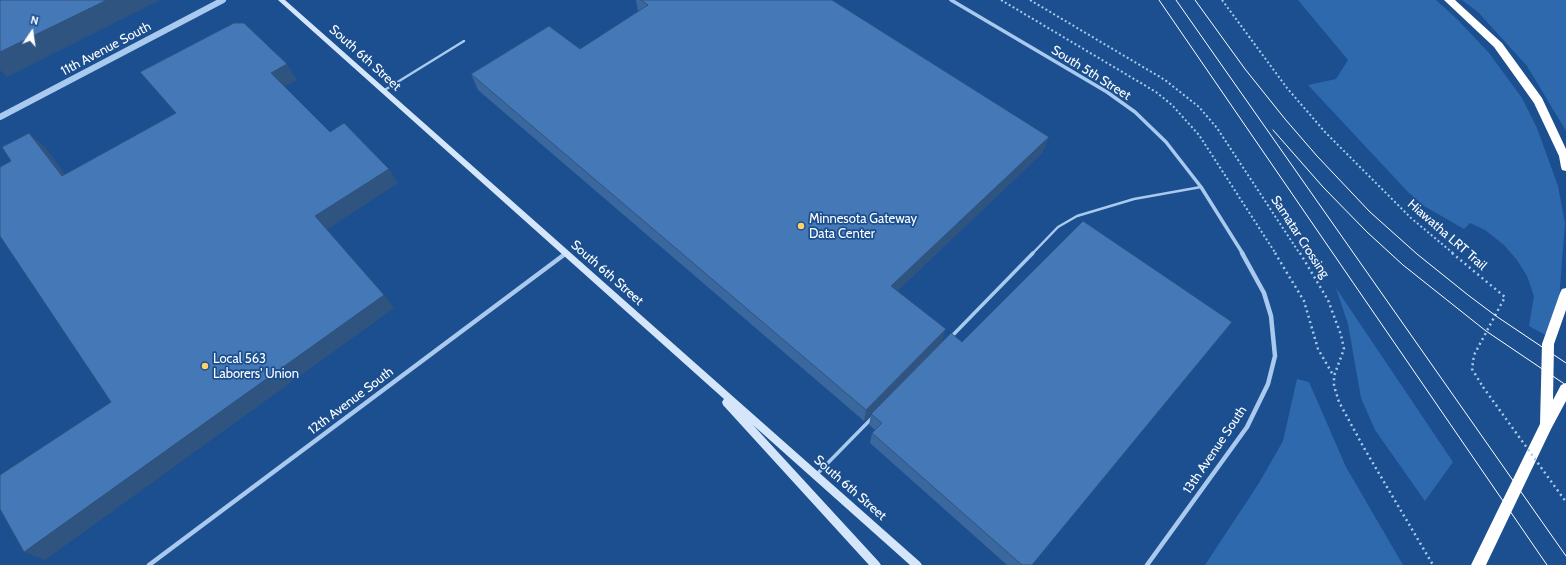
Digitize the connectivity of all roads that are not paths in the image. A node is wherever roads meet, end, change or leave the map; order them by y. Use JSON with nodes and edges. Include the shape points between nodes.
{"nodes":[{"id":1,"x":223,"y":0,"type":"edge"},
{"id":2,"x":281,"y":0,"type":"edge"},
{"id":3,"x":951,"y":0,"type":"edge"},
{"id":4,"x":1449,"y":0,"type":"edge"},
{"id":5,"x":464,"y":42,"type":"dead end"},
{"id":6,"x":383,"y":91,"type":"junction"},
{"id":7,"x":0,"y":117,"type":"edge"},
{"id":8,"x":1566,"y":168,"type":"edge"},
{"id":9,"x":1201,"y":187,"type":"junction"},
{"id":10,"x":565,"y":254,"type":"junction"},
{"id":11,"x":1566,"y":293,"type":"edge"},
{"id":12,"x":947,"y":341,"type":"edge"},
{"id":13,"x":696,"y":369,"type":"junction"},
{"id":14,"x":1566,"y":389,"type":"edge"},
{"id":15,"x":874,"y":415,"type":"edge"},
{"id":16,"x":1546,"y":425,"type":"junction"},
{"id":17,"x":816,"y":476,"type":"junction"},
{"id":18,"x":149,"y":565,"type":"edge"},
{"id":19,"x":876,"y":565,"type":"edge"},
{"id":20,"x":917,"y":565,"type":"edge"},
{"id":21,"x":1147,"y":565,"type":"edge"},
{"id":22,"x":1478,"y":565,"type":"edge"}],
"edges":[{"from":1,"to":7,"type":"street","name":"11th Avenue South"},
{"from":2,"to":6,"type":"main road","name":"South 6th Street"},
{"from":3,"to":9,"type":"street","name":"South 5th Street","via":[[1120,100],[1166,142]]},
{"from":4,"to":8,"type":"highway","via":[[1498,45],[1538,101],[1564,156]]},
{"from":5,"to":6,"type":"lane"},
{"from":6,"to":10,"type":"main road","name":"South 6th Street"},
{"from":9,"to":12,"type":"lane","via":[[1134,199],[1077,216],[1058,227]]},
{"from":9,"to":21,"type":"street","name":"13th Avenue South","via":[[1259,282],[1271,316],[1275,356],[1268,384],[1247,427]]},
{"from":10,"to":13,"type":"main road","name":"South 6th Street"},
{"from":10,"to":18,"type":"street","name":"12th Avenue South"},
{"from":11,"to":16,"type":"highway","via":[[1548,344]]},
{"from":13,"to":17,"type":"main road","name":"South 6th Street"},
{"from":13,"to":19,"type":"main road"},
{"from":14,"to":16,"type":"highway"},
{"from":15,"to":17,"type":"lane"},
{"from":16,"to":22,"type":"highway"},
{"from":17,"to":20,"type":"main road","name":"South 6th Street"}]}
